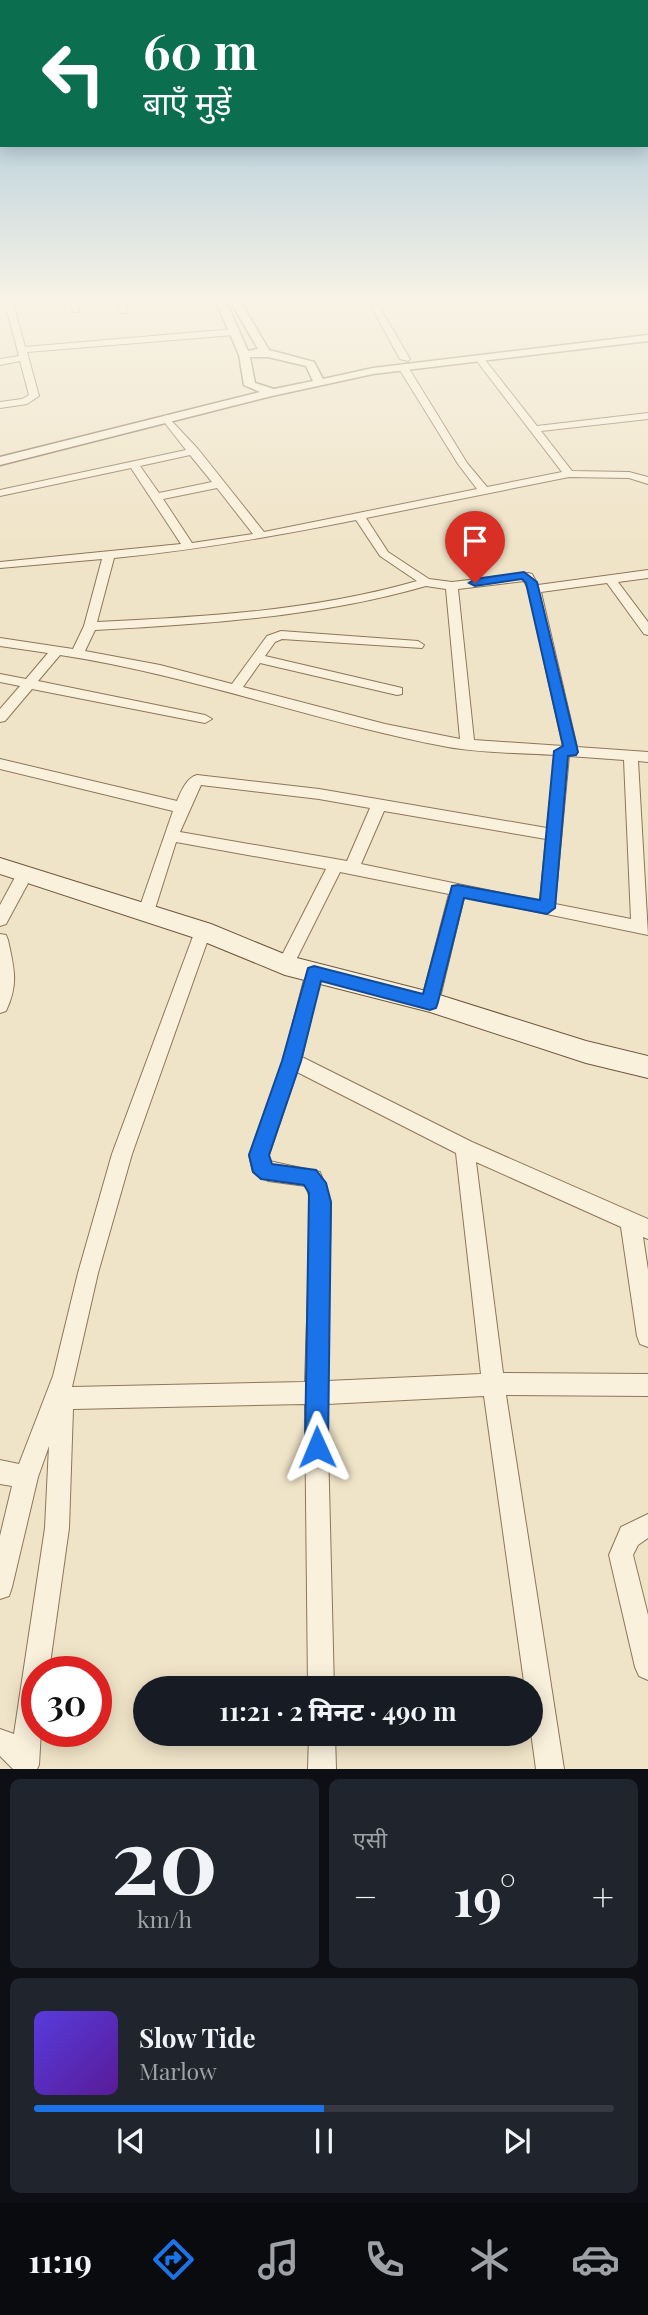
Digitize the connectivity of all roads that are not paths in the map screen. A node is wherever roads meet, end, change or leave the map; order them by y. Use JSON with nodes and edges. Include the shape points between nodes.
{"nodes":[{"id":1,"x":30,"y":382,"type":"edge"},
{"id":2,"x":249,"y":382,"type":"edge"},
{"id":3,"x":319,"y":382,"type":"edge"},
{"id":4,"x":415,"y":382,"type":"edge"},
{"id":5,"x":498,"y":382,"type":"edge"},
{"id":6,"x":250,"y":385,"type":"junction"},
{"id":7,"x":272,"y":393,"type":"junction"},
{"id":8,"x":0,"y":405,"type":"edge"},
{"id":9,"x":180,"y":415,"type":"junction"},
{"id":10,"x":648,"y":416,"type":"edge"},
{"id":11,"x":166,"y":418,"type":"junction"},
{"id":12,"x":537,"y":429,"type":"junction"},
{"id":13,"x":194,"y":451,"type":"junction"},
{"id":14,"x":0,"y":461,"type":"edge"},
{"id":15,"x":134,"y":464,"type":"junction"},
{"id":16,"x":569,"y":474,"type":"junction"},
{"id":17,"x":648,"y":481,"type":"edge"},
{"id":18,"x":220,"y":484,"type":"junction"},
{"id":19,"x":484,"y":491,"type":"junction"},
{"id":20,"x":0,"y":493,"type":"edge"},
{"id":21,"x":156,"y":497,"type":"junction"},
{"id":22,"x":360,"y":517,"type":"junction"},
{"id":23,"x":261,"y":537,"type":"junction"},
{"id":24,"x":189,"y":547,"type":"junction"},
{"id":25,"x":109,"y":555,"type":"junction"},
{"id":26,"x":0,"y":565,"type":"edge"},
{"id":27,"x":648,"y":574,"type":"edge"},
{"id":28,"x":609,"y":578,"type":"junction"},
{"id":29,"x":426,"y":582,"type":"junction"},
{"id":30,"x":452,"y":586,"type":"junction"},
{"id":31,"x":534,"y":589,"type":"junction"},
{"id":32,"x":90,"y":626,"type":"junction"},
{"id":33,"x":648,"y":631,"type":"edge"},
{"id":34,"x":0,"y":642,"type":"edge"},
{"id":35,"x":418,"y":645,"type":"dead end"},
{"id":36,"x":57,"y":650,"type":"junction"},
{"id":37,"x":77,"y":653,"type":"junction"},
{"id":38,"x":257,"y":658,"type":"junction"},
{"id":39,"x":0,"y":678,"type":"edge"},
{"id":40,"x":29,"y":684,"type":"junction"},
{"id":41,"x":234,"y":690,"type":"junction"},
{"id":42,"x":397,"y":691,"type":"dead end"},
{"id":43,"x":0,"y":719,"type":"edge"},
{"id":44,"x":205,"y":719,"type":"dead end"},
{"id":45,"x":467,"y":744,"type":"junction"},
{"id":46,"x":566,"y":751,"type":"junction"},
{"id":47,"x":631,"y":756,"type":"junction"},
{"id":48,"x":648,"y":757,"type":"edge"},
{"id":49,"x":0,"y":764,"type":"edge"},
{"id":50,"x":378,"y":806,"type":"junction"},
{"id":51,"x":182,"y":808,"type":"junction"},
{"id":52,"x":553,"y":835,"type":"junction"},
{"id":53,"x":172,"y":836,"type":"junction"},
{"id":54,"x":0,"y":866,"type":"edge"},
{"id":55,"x":344,"y":866,"type":"junction"},
{"id":56,"x":25,"y":874,"type":"junction"},
{"id":57,"x":458,"y":891,"type":"junction"},
{"id":58,"x":547,"y":908,"type":"junction"},
{"id":59,"x":146,"y":912,"type":"junction"},
{"id":60,"x":0,"y":920,"type":"edge"},
{"id":61,"x":643,"y":928,"type":"edge"},
{"id":62,"x":203,"y":930,"type":"junction"},
{"id":63,"x":0,"y":940,"type":"edge"},
{"id":64,"x":285,"y":965,"type":"junction"},
{"id":65,"x":314,"y":972,"type":"junction"},
{"id":66,"x":4,"y":980,"type":"edge"},
{"id":67,"x":430,"y":1002,"type":"junction"},
{"id":68,"x":0,"y":1006,"type":"edge"},
{"id":69,"x":292,"y":1061,"type":"junction"},
{"id":70,"x":648,"y":1067,"type":"edge"},
{"id":71,"x":464,"y":1149,"type":"junction"},
{"id":72,"x":639,"y":1225,"type":"edge"},
{"id":73,"x":648,"y":1336,"type":"edge"},
{"id":74,"x":493,"y":1384,"type":"junction"},
{"id":75,"x":648,"y":1385,"type":"edge"},
{"id":76,"x":64,"y":1387,"type":"junction"},
{"id":77,"x":316,"y":1393,"type":"junction"},
{"id":78,"x":0,"y":1472,"type":"edge"},
{"id":79,"x":26,"y":1478,"type":"junction"},
{"id":80,"x":648,"y":1526,"type":"edge"},
{"id":81,"x":0,"y":1587,"type":"edge"},
{"id":82,"x":648,"y":1667,"type":"edge"},
{"id":83,"x":321,"y":1676,"type":"edge"},
{"id":84,"x":0,"y":1742,"type":"edge"},
{"id":85,"x":322,"y":1746,"type":"edge"},
{"id":86,"x":25,"y":1764,"type":"edge"},
{"id":87,"x":322,"y":1769,"type":"edge"},
{"id":88,"x":550,"y":1769,"type":"edge"}],
"edges":[{"from":1,"to":8,"type":"street","via":[[34,396],[30,401]]},
{"from":2,"to":6,"type":"street"},
{"from":3,"to":7,"type":"street"},
{"from":4,"to":19,"type":"street"},
{"from":5,"to":12,"type":"street"},
{"from":6,"to":7,"type":"street"},
{"from":6,"to":9,"type":"street"},
{"from":7,"to":9,"type":"street"},
{"from":9,"to":11,"type":"street"},
{"from":10,"to":12,"type":"street"},
{"from":11,"to":13,"type":"street"},
{"from":11,"to":14,"type":"street"},
{"from":12,"to":16,"type":"street"},
{"from":13,"to":15,"type":"street"},
{"from":13,"to":18,"type":"street"},
{"from":15,"to":20,"type":"street"},
{"from":15,"to":21,"type":"street"},
{"from":16,"to":17,"type":"street","via":[[629,473]]},
{"from":16,"to":19,"type":"street"},
{"from":18,"to":21,"type":"street"},
{"from":18,"to":23,"type":"street"},
{"from":19,"to":22,"type":"street"},
{"from":21,"to":24,"type":"street"},
{"from":22,"to":23,"type":"street"},
{"from":22,"to":29,"type":"street","via":[[384,554]]},
{"from":23,"to":24,"type":"street"},
{"from":24,"to":25,"type":"street"},
{"from":25,"to":26,"type":"street"},
{"from":25,"to":32,"type":"street"},
{"from":27,"to":28,"type":"street"},
{"from":28,"to":31,"type":"street"},
{"from":28,"to":33,"type":"street"},
{"from":29,"to":30,"type":"street"},
{"from":29,"to":32,"type":"street","via":[[306,610]]},
{"from":30,"to":31,"type":"street","via":[[524,575]]},
{"from":30,"to":45,"type":"street"},
{"from":31,"to":46,"type":"street"},
{"from":32,"to":37,"type":"street"},
{"from":34,"to":36,"type":"street"},
{"from":35,"to":38,"type":"street","via":[[287,634],[271,639]]},
{"from":36,"to":37,"type":"street"},
{"from":36,"to":40,"type":"street"},
{"from":37,"to":41,"type":"street"},
{"from":38,"to":41,"type":"street"},
{"from":38,"to":42,"type":"street"},
{"from":39,"to":40,"type":"street"},
{"from":40,"to":43,"type":"street"},
{"from":40,"to":44,"type":"street"},
{"from":41,"to":45,"type":"street","via":[[385,729]]},
{"from":45,"to":46,"type":"street"},
{"from":46,"to":47,"type":"street"},
{"from":46,"to":52,"type":"street"},
{"from":47,"to":48,"type":"street"},
{"from":47,"to":61,"type":"street"},
{"from":49,"to":51,"type":"street"},
{"from":50,"to":51,"type":"street","via":[[202,779],[192,783]]},
{"from":50,"to":52,"type":"street"},
{"from":50,"to":55,"type":"street"},
{"from":51,"to":53,"type":"street"},
{"from":52,"to":58,"type":"street"},
{"from":53,"to":55,"type":"street"},
{"from":53,"to":59,"type":"street"},
{"from":54,"to":56,"type":"main road"},
{"from":55,"to":57,"type":"street"},
{"from":55,"to":64,"type":"street"},
{"from":56,"to":59,"type":"main road"},
{"from":56,"to":60,"type":"street"},
{"from":57,"to":58,"type":"street"},
{"from":57,"to":67,"type":"street"},
{"from":58,"to":61,"type":"street"},
{"from":59,"to":62,"type":"main road"},
{"from":62,"to":64,"type":"main road"},
{"from":62,"to":76,"type":"street","via":[[122,1154],[88,1273]]},
{"from":63,"to":66,"type":"street"},
{"from":64,"to":65,"type":"main road"},
{"from":65,"to":67,"type":"main road"},
{"from":65,"to":69,"type":"street"},
{"from":66,"to":68,"type":"street"},
{"from":67,"to":70,"type":"main road"},
{"from":69,"to":71,"type":"street"},
{"from":69,"to":77,"type":"street","via":[[259,1162],[268,1172],[309,1176],[319,1189]]},
{"from":71,"to":72,"type":"street"},
{"from":71,"to":74,"type":"street"},
{"from":72,"to":73,"type":"street"},
{"from":74,"to":75,"type":"street"},
{"from":74,"to":77,"type":"street"},
{"from":74,"to":88,"type":"street"},
{"from":76,"to":77,"type":"street"},
{"from":76,"to":79,"type":"street"},
{"from":76,"to":86,"type":"street","via":[[57,1528]]},
{"from":77,"to":83,"type":"street"},
{"from":78,"to":79,"type":"street"},
{"from":79,"to":81,"type":"street"},
{"from":80,"to":82,"type":"street","via":[[624,1541],[621,1555]]},
{"from":84,"to":86,"type":"street","via":[[8,1744]]},
{"from":85,"to":87,"type":"street"}]}
